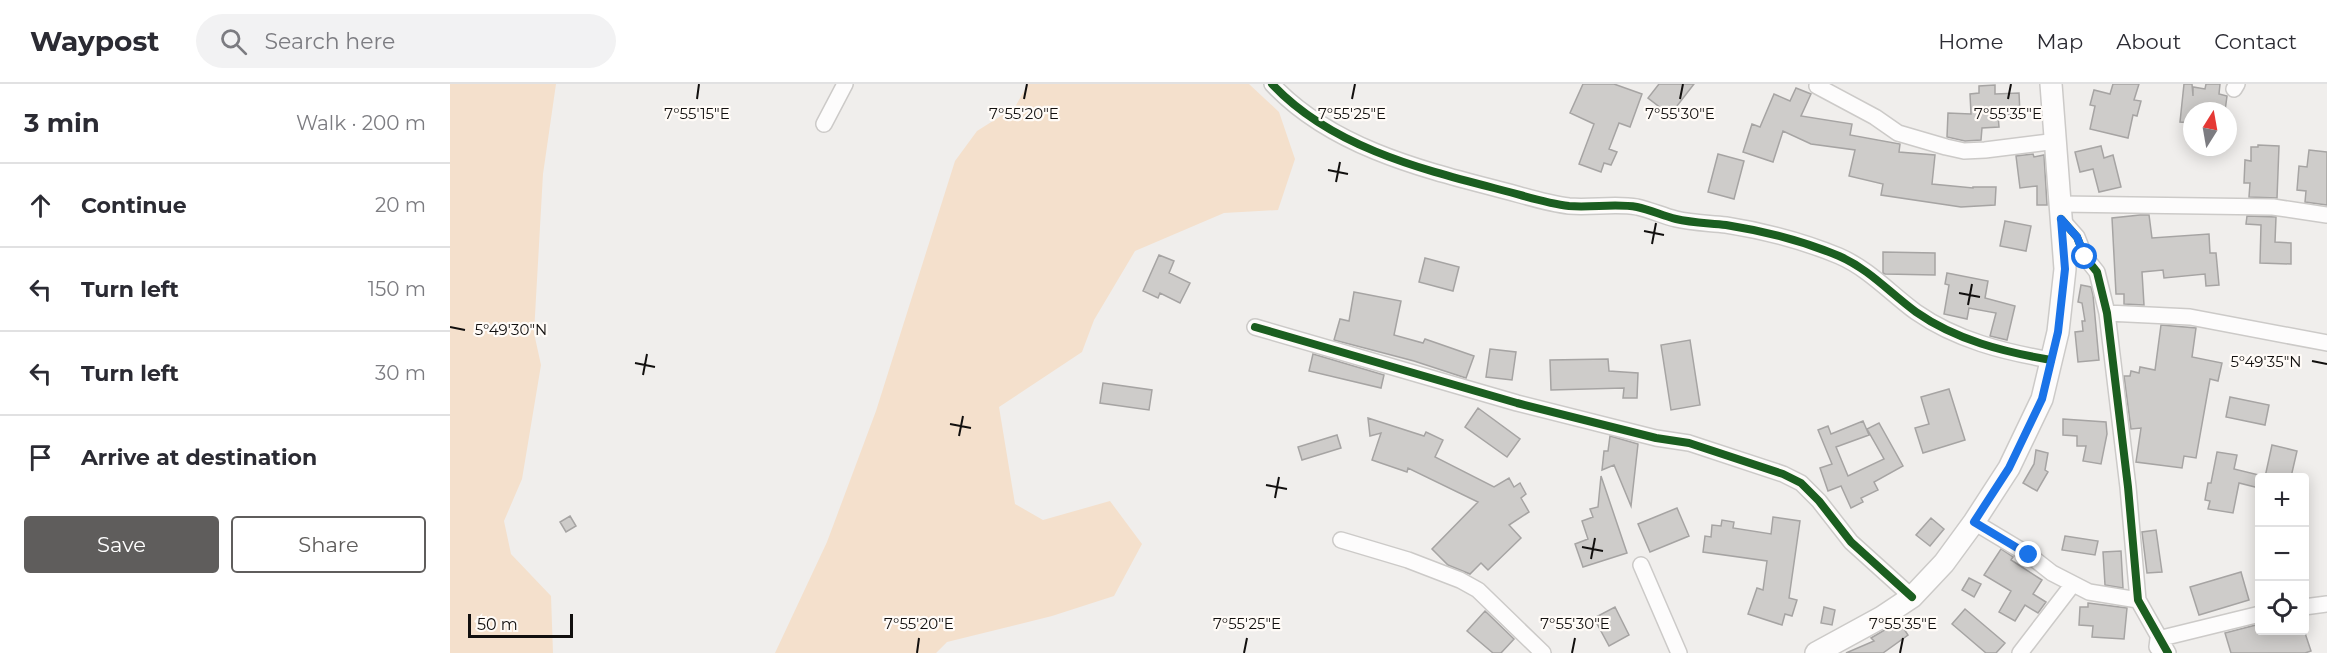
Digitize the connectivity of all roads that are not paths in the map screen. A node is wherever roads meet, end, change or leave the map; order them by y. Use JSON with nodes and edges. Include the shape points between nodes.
{"nodes":[{"id":1,"x":845,"y":84,"type":"edge"},
{"id":2,"x":1272,"y":84,"type":"edge"},
{"id":3,"x":2051,"y":84,"type":"edge"},
{"id":4,"x":1816,"y":86,"type":"dead end"},
{"id":5,"x":824,"y":124,"type":"dead end"},
{"id":6,"x":2057,"y":141,"type":"junction"},
{"id":7,"x":2061,"y":212,"type":"junction"},
{"id":8,"x":2327,"y":215,"type":"edge"},
{"id":9,"x":2107,"y":313,"type":"junction"},
{"id":10,"x":1255,"y":327,"type":"dead end"},
{"id":11,"x":2327,"y":343,"type":"edge"},
{"id":12,"x":2052,"y":360,"type":"junction"},
{"id":13,"x":1974,"y":522,"type":"junction"},
{"id":14,"x":1341,"y":540,"type":"dead end"},
{"id":15,"x":1641,"y":564,"type":"dead end"},
{"id":16,"x":2073,"y":585,"type":"junction"},
{"id":17,"x":1912,"y":597,"type":"junction"},
{"id":18,"x":2138,"y":600,"type":"junction"},
{"id":19,"x":2327,"y":604,"type":"edge"},
{"id":20,"x":2309,"y":606,"type":"edge"},
{"id":21,"x":2255,"y":615,"type":"edge"},
{"id":22,"x":2157,"y":646,"type":"edge"},
{"id":23,"x":1543,"y":653,"type":"edge"},
{"id":24,"x":1679,"y":653,"type":"edge"},
{"id":25,"x":1816,"y":653,"type":"edge"},
{"id":26,"x":2020,"y":653,"type":"edge"},
{"id":27,"x":2168,"y":653,"type":"edge"}],
"edges":[{"from":1,"to":5,"type":"street"},
{"from":2,"to":12,"type":"street","via":[[1287,100],[1373,151],[1437,173],[1570,206],[1638,207],[1677,220],[1776,235],[1841,257],[1954,335]]},
{"from":3,"to":6,"type":"main road"},
{"from":4,"to":6,"type":"street","via":[[1898,133],[1946,147],[1985,150]]},
{"from":6,"to":7,"type":"main road"},
{"from":7,"to":8,"type":"street","via":[[2273,207]]},
{"from":7,"to":9,"type":"street","via":[[2097,272]]},
{"from":7,"to":12,"type":"main road","via":[[2065,269]]},
{"from":9,"to":11,"type":"street","via":[[2190,317]]},
{"from":9,"to":18,"type":"street"},
{"from":10,"to":17,"type":"street","via":[[1516,403],[1689,443],[1782,474],[1801,483],[1851,542]]},
{"from":12,"to":13,"type":"main road","via":[[2042,399],[2009,468]]},
{"from":13,"to":16,"type":"street"},
{"from":13,"to":17,"type":"main road","via":[[1944,563]]},
{"from":14,"to":23,"type":"street","via":[[1408,561],[1478,590]]},
{"from":15,"to":24,"type":"street"},
{"from":16,"to":18,"type":"street","via":[[2089,592]]},
{"from":16,"to":26,"type":"street"},
{"from":17,"to":25,"type":"main road"},
{"from":18,"to":22,"type":"street"},
{"from":19,"to":20,"type":"street"},
{"from":21,"to":22,"type":"street"},
{"from":22,"to":27,"type":"street"}]}
